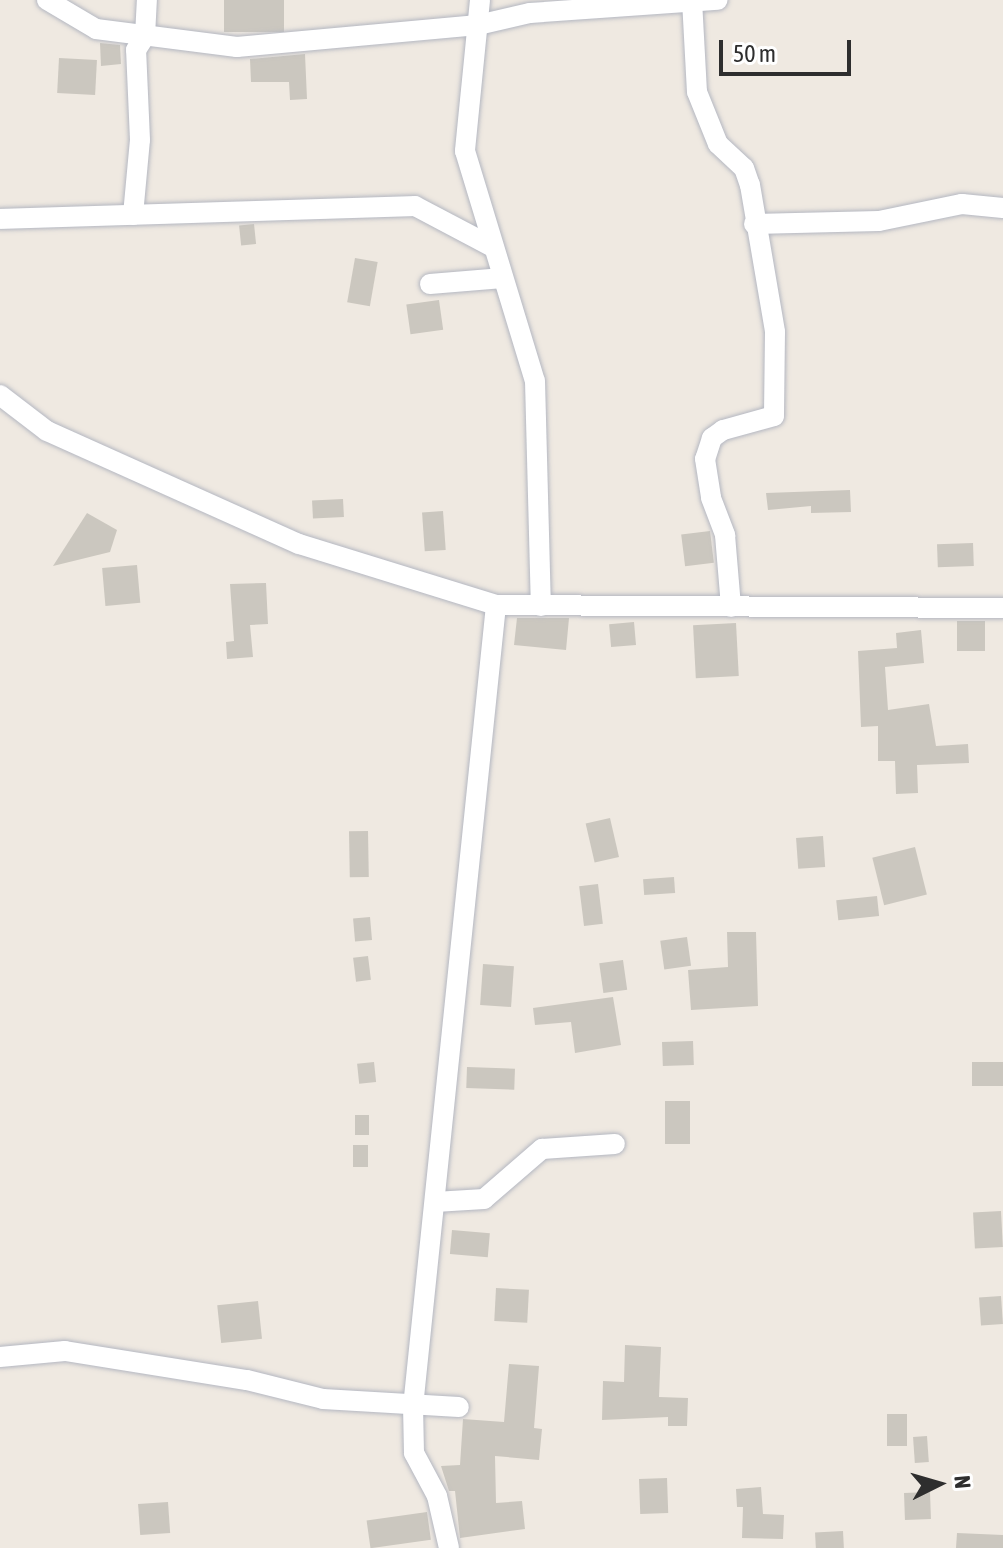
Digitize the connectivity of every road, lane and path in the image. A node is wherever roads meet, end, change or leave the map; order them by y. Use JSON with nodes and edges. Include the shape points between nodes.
{"nodes":[{"id":1,"x":47,"y":0,"type":"edge"},
{"id":2,"x":147,"y":0,"type":"edge"},
{"id":3,"x":480,"y":0,"type":"edge"},
{"id":4,"x":718,"y":0,"type":"edge"},
{"id":5,"x":691,"y":1,"type":"edge"},
{"id":6,"x":530,"y":6,"type":"edge"},
{"id":7,"x":478,"y":25,"type":"junction"},
{"id":8,"x":145,"y":36,"type":"junction"},
{"id":9,"x":1003,"y":208,"type":"edge"},
{"id":10,"x":133,"y":215,"type":"junction"},
{"id":11,"x":0,"y":219,"type":"edge"},
{"id":12,"x":754,"y":224,"type":"junction"},
{"id":13,"x":491,"y":246,"type":"junction"},
{"id":14,"x":503,"y":278,"type":"junction"},
{"id":15,"x":430,"y":284,"type":"dead end"},
{"id":16,"x":0,"y":395,"type":"edge"},
{"id":17,"x":496,"y":605,"type":"junction"},
{"id":18,"x":541,"y":606,"type":"junction"},
{"id":19,"x":731,"y":607,"type":"junction"},
{"id":20,"x":1003,"y":608,"type":"edge"},
{"id":21,"x":615,"y":1144,"type":"dead end"},
{"id":22,"x":435,"y":1202,"type":"junction"},
{"id":23,"x":0,"y":1357,"type":"edge"},
{"id":24,"x":413,"y":1407,"type":"junction"},
{"id":25,"x":459,"y":1407,"type":"dead end"},
{"id":26,"x":449,"y":1548,"type":"edge"}],
"edges":[{"from":1,"to":8,"type":"street","via":[[96,29]]},
{"from":2,"to":8,"type":"street"},
{"from":3,"to":7,"type":"street"},
{"from":4,"to":5,"type":"street"},
{"from":5,"to":6,"type":"street"},
{"from":5,"to":12,"type":"street","via":[[697,92],[718,144],[744,168]]},
{"from":6,"to":7,"type":"street"},
{"from":7,"to":8,"type":"street","via":[[237,47]]},
{"from":7,"to":13,"type":"street","via":[[465,151]]},
{"from":8,"to":10,"type":"street","via":[[136,50],[140,140]]},
{"from":9,"to":12,"type":"street","via":[[962,204],[879,221]]},
{"from":10,"to":11,"type":"street"},
{"from":10,"to":13,"type":"street","via":[[415,206]]},
{"from":12,"to":19,"type":"street","via":[[775,332],[777,409],[774,416],[723,430],[712,438],[705,459],[711,498],[725,535]]},
{"from":13,"to":14,"type":"street"},
{"from":14,"to":15,"type":"street"},
{"from":14,"to":18,"type":"street","via":[[535,381]]},
{"from":16,"to":17,"type":"street","via":[[47,431],[299,544]]},
{"from":17,"to":18,"type":"street"},
{"from":17,"to":22,"type":"street"},
{"from":18,"to":19,"type":"street"},
{"from":19,"to":20,"type":"street"},
{"from":21,"to":22,"type":"street","via":[[542,1149],[484,1199]]},
{"from":22,"to":24,"type":"street"},
{"from":23,"to":24,"type":"street","via":[[78,1352],[247,1380],[323,1399]]},
{"from":24,"to":25,"type":"street"},
{"from":24,"to":26,"type":"street","via":[[414,1453],[437,1496]]}]}
